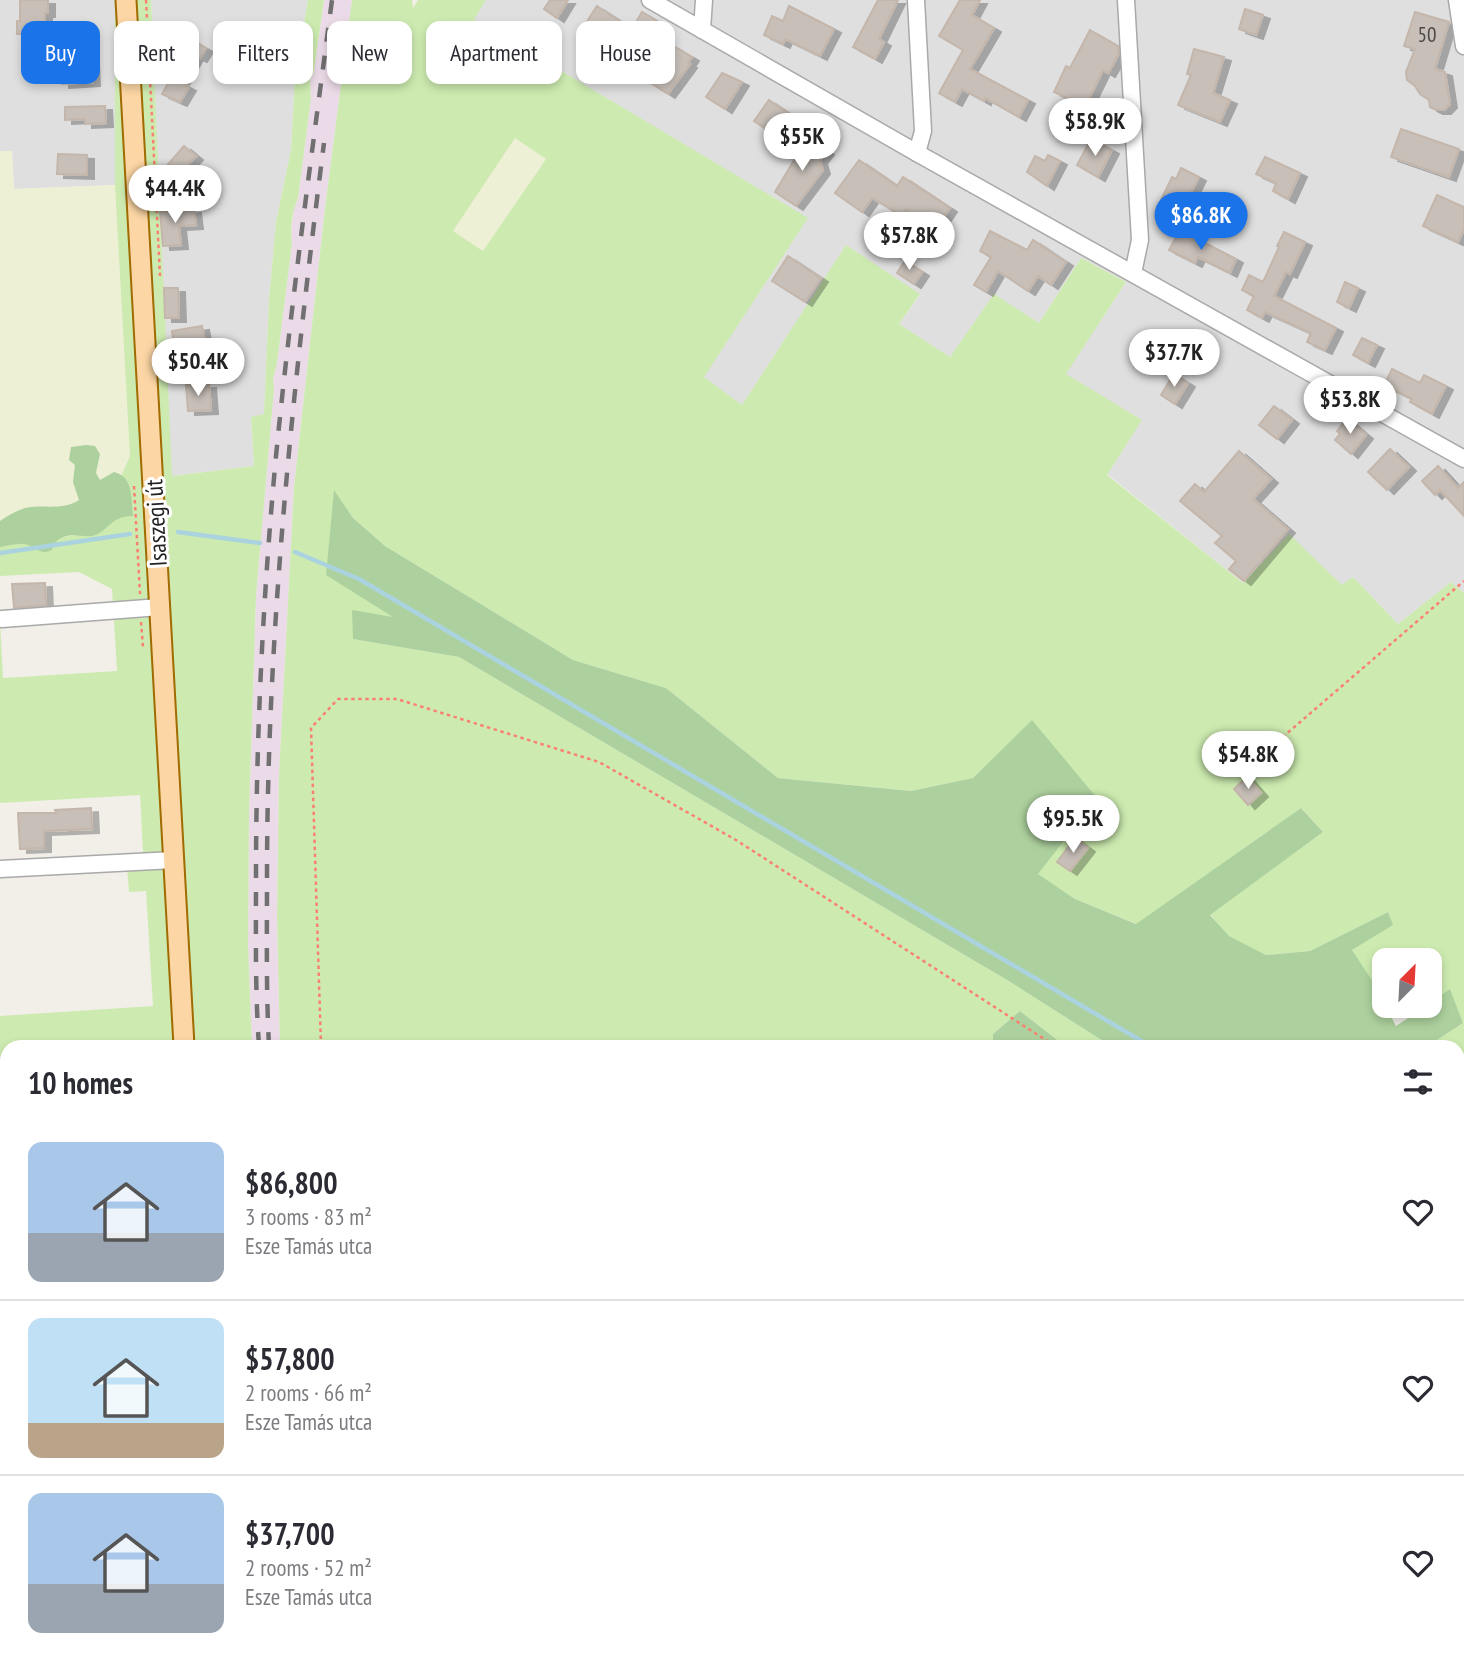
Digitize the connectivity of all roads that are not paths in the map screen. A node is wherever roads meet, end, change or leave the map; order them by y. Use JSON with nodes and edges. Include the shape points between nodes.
{"nodes":[{"id":1,"x":126,"y":0,"type":"edge"},
{"id":2,"x":650,"y":0,"type":"edge"},
{"id":3,"x":704,"y":0,"type":"edge"},
{"id":4,"x":916,"y":0,"type":"edge"},
{"id":5,"x":1126,"y":0,"type":"edge"},
{"id":6,"x":1457,"y":0,"type":"edge"},
{"id":7,"x":702,"y":30,"type":"junction"},
{"id":8,"x":1464,"y":46,"type":"edge"},
{"id":9,"x":917,"y":153,"type":"junction"},
{"id":10,"x":1133,"y":273,"type":"junction"},
{"id":11,"x":1464,"y":459,"type":"edge"},
{"id":12,"x":160,"y":607,"type":"junction"},
{"id":13,"x":2,"y":619,"type":"dead end"},
{"id":14,"x":174,"y":860,"type":"junction"},
{"id":15,"x":0,"y":869,"type":"edge"},
{"id":16,"x":184,"y":1040,"type":"edge"}],
"edges":[{"from":1,"to":12,"type":"main road","name":"Isaszegi út"},
{"from":2,"to":7,"type":"street"},
{"from":3,"to":7,"type":"street"},
{"from":4,"to":9,"type":"street","via":[[923,131]]},
{"from":5,"to":10,"type":"street","via":[[1140,240]]},
{"from":6,"to":8,"type":"street"},
{"from":7,"to":9,"type":"street"},
{"from":9,"to":10,"type":"street"},
{"from":10,"to":11,"type":"street"},
{"from":12,"to":13,"type":"street"},
{"from":12,"to":14,"type":"main road","name":"Isaszegi út"},
{"from":14,"to":15,"type":"street"},
{"from":14,"to":16,"type":"main road","name":"Isaszegi út"}]}
